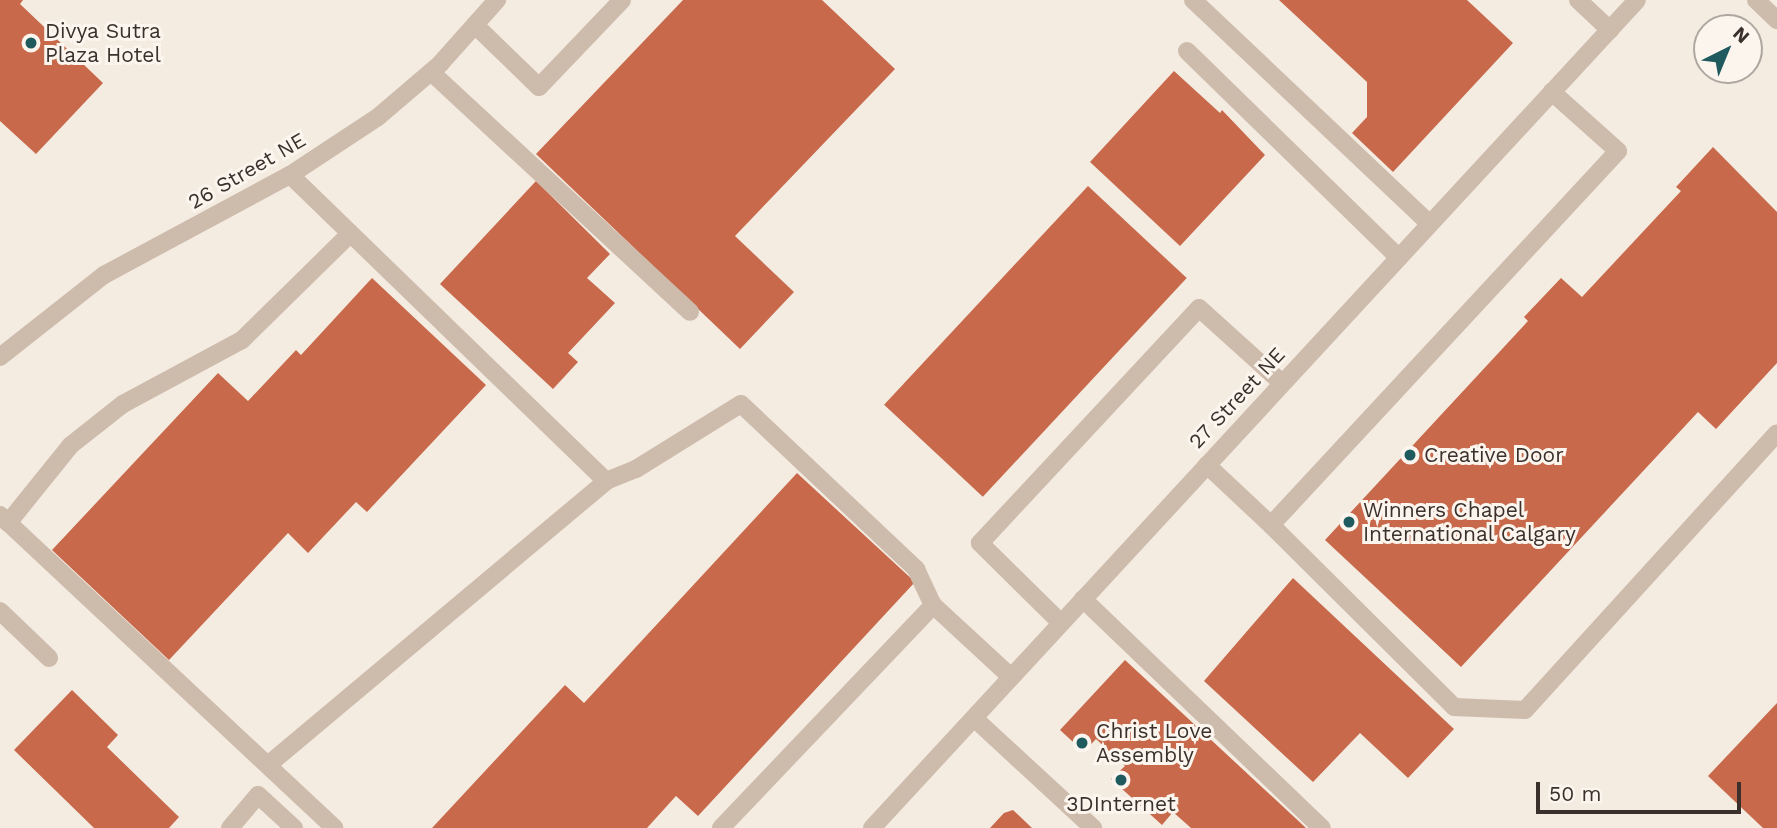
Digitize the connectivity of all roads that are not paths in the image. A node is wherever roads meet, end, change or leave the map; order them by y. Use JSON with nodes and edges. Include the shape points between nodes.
{"nodes":[{"id":1,"x":496,"y":0,"type":"edge"},
{"id":2,"x":622,"y":0,"type":"edge"},
{"id":3,"x":1193,"y":0,"type":"edge"},
{"id":4,"x":1578,"y":0,"type":"edge"},
{"id":5,"x":1637,"y":0,"type":"edge"},
{"id":6,"x":1756,"y":0,"type":"edge"},
{"id":7,"x":1777,"y":20,"type":"edge"},
{"id":8,"x":475,"y":25,"type":"junction"},
{"id":9,"x":1610,"y":30,"type":"junction"},
{"id":10,"x":1186,"y":51,"type":"dead end"},
{"id":11,"x":432,"y":72,"type":"junction"},
{"id":12,"x":1552,"y":92,"type":"junction"},
{"id":13,"x":290,"y":175,"type":"junction"},
{"id":14,"x":1430,"y":224,"type":"junction"},
{"id":15,"x":348,"y":236,"type":"junction"},
{"id":16,"x":1399,"y":258,"type":"junction"},
{"id":17,"x":690,"y":313,"type":"dead end"},
{"id":18,"x":0,"y":357,"type":"edge"},
{"id":19,"x":1282,"y":383,"type":"junction"},
{"id":20,"x":1777,"y":433,"type":"edge"},
{"id":21,"x":1207,"y":465,"type":"junction"},
{"id":22,"x":606,"y":481,"type":"junction"},
{"id":23,"x":4,"y":519,"type":"edge"},
{"id":24,"x":1271,"y":525,"type":"junction"},
{"id":25,"x":1083,"y":599,"type":"junction"},
{"id":26,"x":933,"y":605,"type":"junction"},
{"id":27,"x":0,"y":611,"type":"edge"},
{"id":28,"x":1061,"y":623,"type":"junction"},
{"id":29,"x":49,"y":658,"type":"dead end"},
{"id":30,"x":1011,"y":677,"type":"junction"},
{"id":31,"x":975,"y":719,"type":"junction"},
{"id":32,"x":268,"y":765,"type":"junction"},
{"id":33,"x":230,"y":828,"type":"edge"},
{"id":34,"x":294,"y":828,"type":"edge"},
{"id":35,"x":335,"y":828,"type":"edge"},
{"id":36,"x":721,"y":828,"type":"edge"},
{"id":37,"x":872,"y":828,"type":"edge"},
{"id":38,"x":1093,"y":828,"type":"edge"},
{"id":39,"x":1322,"y":828,"type":"edge"}],
"edges":[{"from":1,"to":8,"type":"street","name":"26 Street NE"},
{"from":2,"to":8,"type":"street","via":[[539,87]]},
{"from":3,"to":14,"type":"street"},
{"from":4,"to":9,"type":"street"},
{"from":5,"to":9,"type":"street","name":"27 Street NE"},
{"from":6,"to":7,"type":"street"},
{"from":8,"to":11,"type":"street","name":"26 Street NE"},
{"from":9,"to":12,"type":"street","name":"27 Street NE"},
{"from":10,"to":16,"type":"street"},
{"from":11,"to":13,"type":"street","name":"26 Street NE","via":[[378,117]]},
{"from":11,"to":17,"type":"street"},
{"from":12,"to":14,"type":"street","name":"27 Street NE"},
{"from":12,"to":24,"type":"street","via":[[1618,151]]},
{"from":13,"to":15,"type":"street"},
{"from":13,"to":18,"type":"street","name":"26 Street NE","via":[[104,275]]},
{"from":14,"to":16,"type":"street","name":"27 Street NE"},
{"from":15,"to":22,"type":"street"},
{"from":15,"to":23,"type":"street","via":[[242,340],[123,404],[71,445]]},
{"from":16,"to":19,"type":"street","name":"27 Street NE"},
{"from":19,"to":21,"type":"street","name":"27 Street NE"},
{"from":19,"to":28,"type":"street","via":[[1199,308],[980,542]]},
{"from":20,"to":24,"type":"street","via":[[1525,710],[1454,707]]},
{"from":21,"to":24,"type":"street"},
{"from":21,"to":25,"type":"street","name":"27 Street NE"},
{"from":22,"to":26,"type":"street","via":[[636,470],[741,404],[916,569]]},
{"from":22,"to":32,"type":"street"},
{"from":23,"to":32,"type":"street"},
{"from":25,"to":28,"type":"street","name":"27 Street NE"},
{"from":25,"to":39,"type":"street"},
{"from":26,"to":30,"type":"street"},
{"from":26,"to":36,"type":"street"},
{"from":27,"to":29,"type":"street"},
{"from":28,"to":30,"type":"street","name":"27 Street NE"},
{"from":30,"to":31,"type":"street","name":"27 Street NE"},
{"from":31,"to":37,"type":"street","name":"27 Street NE"},
{"from":31,"to":38,"type":"street"},
{"from":32,"to":35,"type":"street"},
{"from":33,"to":34,"type":"street","via":[[258,795]]}]}
